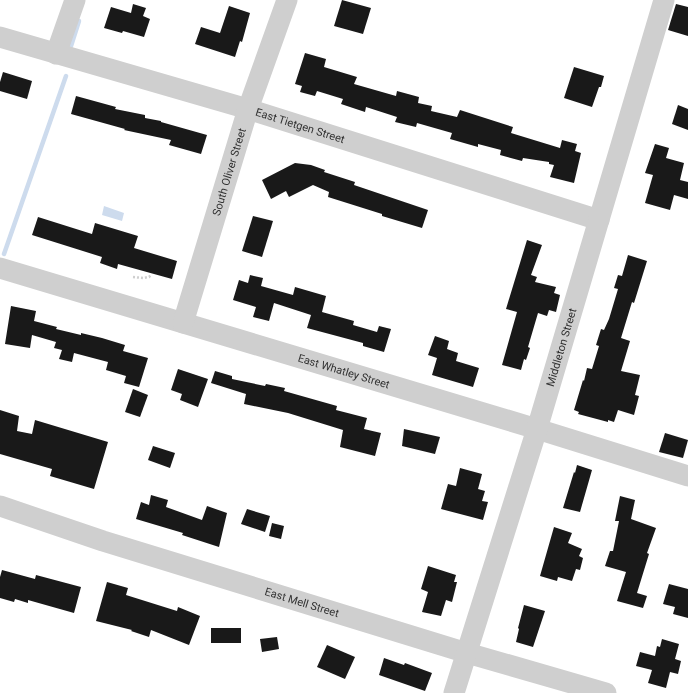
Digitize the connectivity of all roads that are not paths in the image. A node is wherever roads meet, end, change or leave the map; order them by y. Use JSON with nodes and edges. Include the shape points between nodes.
{"nodes":[{"id":1,"x":75,"y":0,"type":"edge"},
{"id":2,"x":287,"y":0,"type":"edge"},
{"id":3,"x":664,"y":0,"type":"edge"},
{"id":4,"x":0,"y":37,"type":"edge"},
{"id":5,"x":56,"y":54,"type":"junction"},
{"id":6,"x":248,"y":109,"type":"junction"},
{"id":7,"x":599,"y":220,"type":"junction"},
{"id":8,"x":0,"y":268,"type":"edge"},
{"id":9,"x":184,"y":323,"type":"junction"},
{"id":10,"x":537,"y":429,"type":"junction"},
{"id":11,"x":688,"y":476,"type":"edge"},
{"id":12,"x":0,"y":506,"type":"edge"},
{"id":13,"x":467,"y":653,"type":"junction"},
{"id":14,"x":454,"y":693,"type":"edge"},
{"id":15,"x":606,"y":693,"type":"edge"}],
"edges":[{"from":1,"to":5,"type":"street"},
{"from":2,"to":6,"type":"street","name":"South Oliver Street"},
{"from":3,"to":7,"type":"street","name":"Middleton Street"},
{"from":4,"to":5,"type":"street","name":"East Tietgen Street"},
{"from":5,"to":6,"type":"street","name":"East Tietgen Street"},
{"from":6,"to":7,"type":"street","name":"East Tietgen Street"},
{"from":6,"to":9,"type":"street","name":"South Oliver Street"},
{"from":7,"to":10,"type":"street","name":"Middleton Street"},
{"from":8,"to":9,"type":"street","name":"East Whatley Street"},
{"from":9,"to":10,"type":"street","name":"East Whatley Street"},
{"from":10,"to":11,"type":"street","name":"East Whatley Street"},
{"from":10,"to":13,"type":"street","name":"Middleton Street"},
{"from":12,"to":13,"type":"street","name":"East Mell Street","via":[[103,541]]},
{"from":13,"to":14,"type":"street","name":"Middleton Street"},
{"from":13,"to":15,"type":"street","name":"East Mell Street"}]}
